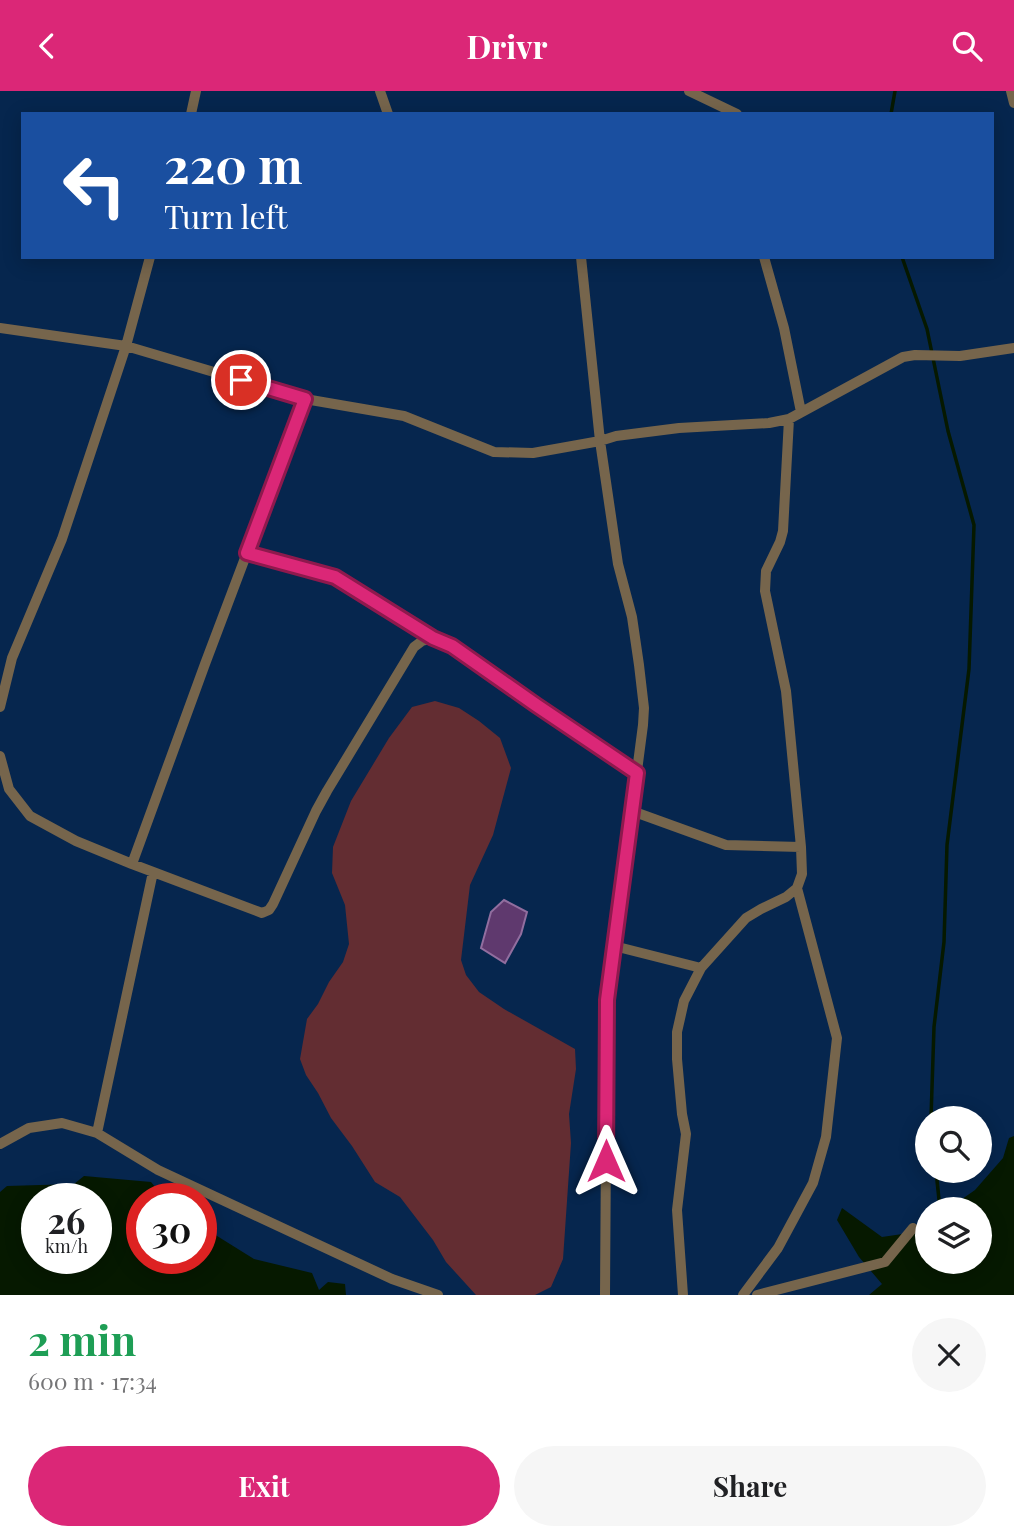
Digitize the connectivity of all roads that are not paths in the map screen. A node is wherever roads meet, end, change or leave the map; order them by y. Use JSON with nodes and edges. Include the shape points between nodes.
{"nodes":[{"id":1,"x":196,"y":91,"type":"edge"},
{"id":2,"x":380,"y":91,"type":"edge"},
{"id":3,"x":689,"y":91,"type":"edge"},
{"id":4,"x":1011,"y":91,"type":"edge"},
{"id":5,"x":1014,"y":103,"type":"edge"},
{"id":6,"x":191,"y":112,"type":"edge"},
{"id":7,"x":387,"y":112,"type":"edge"},
{"id":8,"x":733,"y":112,"type":"edge"},
{"id":9,"x":149,"y":259,"type":"edge"},
{"id":10,"x":582,"y":259,"type":"edge"},
{"id":11,"x":765,"y":259,"type":"edge"},
{"id":12,"x":0,"y":328,"type":"edge"},
{"id":13,"x":126,"y":346,"type":"junction"},
{"id":14,"x":1014,"y":348,"type":"edge"},
{"id":15,"x":305,"y":399,"type":"junction"},
{"id":16,"x":801,"y":412,"type":"junction"},
{"id":17,"x":789,"y":419,"type":"junction"},
{"id":18,"x":600,"y":441,"type":"junction"},
{"id":19,"x":247,"y":553,"type":"junction"},
{"id":20,"x":433,"y":638,"type":"junction"},
{"id":21,"x":0,"y":707,"type":"edge"},
{"id":22,"x":0,"y":756,"type":"edge"},
{"id":23,"x":637,"y":773,"type":"junction"},
{"id":24,"x":632,"y":811,"type":"junction"},
{"id":25,"x":801,"y":847,"type":"junction"},
{"id":26,"x":132,"y":864,"type":"junction"},
{"id":27,"x":153,"y":872,"type":"junction"},
{"id":28,"x":797,"y":888,"type":"junction"},
{"id":29,"x":614,"y":946,"type":"junction"},
{"id":30,"x":701,"y":968,"type":"junction"},
{"id":31,"x":97,"y":1133,"type":"junction"},
{"id":32,"x":0,"y":1144,"type":"edge"},
{"id":33,"x":913,"y":1228,"type":"dead end"},
{"id":34,"x":438,"y":1295,"type":"edge"},
{"id":35,"x":605,"y":1295,"type":"edge"},
{"id":36,"x":683,"y":1295,"type":"edge"},
{"id":37,"x":743,"y":1295,"type":"edge"},
{"id":38,"x":757,"y":1295,"type":"edge"}],
"edges":[{"from":1,"to":6,"type":"street"},
{"from":2,"to":7,"type":"street"},
{"from":3,"to":8,"type":"street"},
{"from":4,"to":5,"type":"street"},
{"from":9,"to":13,"type":"street"},
{"from":10,"to":18,"type":"street"},
{"from":11,"to":16,"type":"street"},
{"from":12,"to":13,"type":"street"},
{"from":13,"to":15,"type":"street"},
{"from":13,"to":21,"type":"street","via":[[62,539],[12,657]]},
{"from":14,"to":16,"type":"street","via":[[960,356],[903,357]]},
{"from":15,"to":18,"type":"street","via":[[404,416],[494,452],[533,453]]},
{"from":15,"to":19,"type":"street"},
{"from":16,"to":17,"type":"street"},
{"from":17,"to":18,"type":"street","via":[[679,428]]},
{"from":17,"to":25,"type":"street","via":[[783,531],[766,571],[765,591],[786,691]]},
{"from":18,"to":23,"type":"street","via":[[644,708]]},
{"from":19,"to":20,"type":"street","via":[[335,577]]},
{"from":19,"to":26,"type":"street"},
{"from":20,"to":23,"type":"street","via":[[452,646]]},
{"from":20,"to":27,"type":"street","via":[[414,647],[327,791],[269,910],[262,913]]},
{"from":22,"to":26,"type":"street","via":[[9,789],[30,816]]},
{"from":23,"to":24,"type":"street"},
{"from":24,"to":25,"type":"street","via":[[726,845]]},
{"from":24,"to":29,"type":"street"},
{"from":25,"to":28,"type":"street","via":[[802,874]]},
{"from":26,"to":27,"type":"street"},
{"from":27,"to":31,"type":"street"},
{"from":28,"to":30,"type":"street","via":[[747,918]]},
{"from":28,"to":37,"type":"street","via":[[837,1038],[826,1137],[813,1183],[778,1248]]},
{"from":29,"to":30,"type":"street"},
{"from":29,"to":35,"type":"street","via":[[607,1000]]},
{"from":30,"to":36,"type":"street","via":[[684,1001],[677,1033],[686,1134],[677,1210]]},
{"from":31,"to":32,"type":"street","via":[[62,1123],[29,1128]]},
{"from":31,"to":34,"type":"street","via":[[158,1170],[392,1279]]},
{"from":33,"to":38,"type":"street","via":[[885,1262]]}]}
